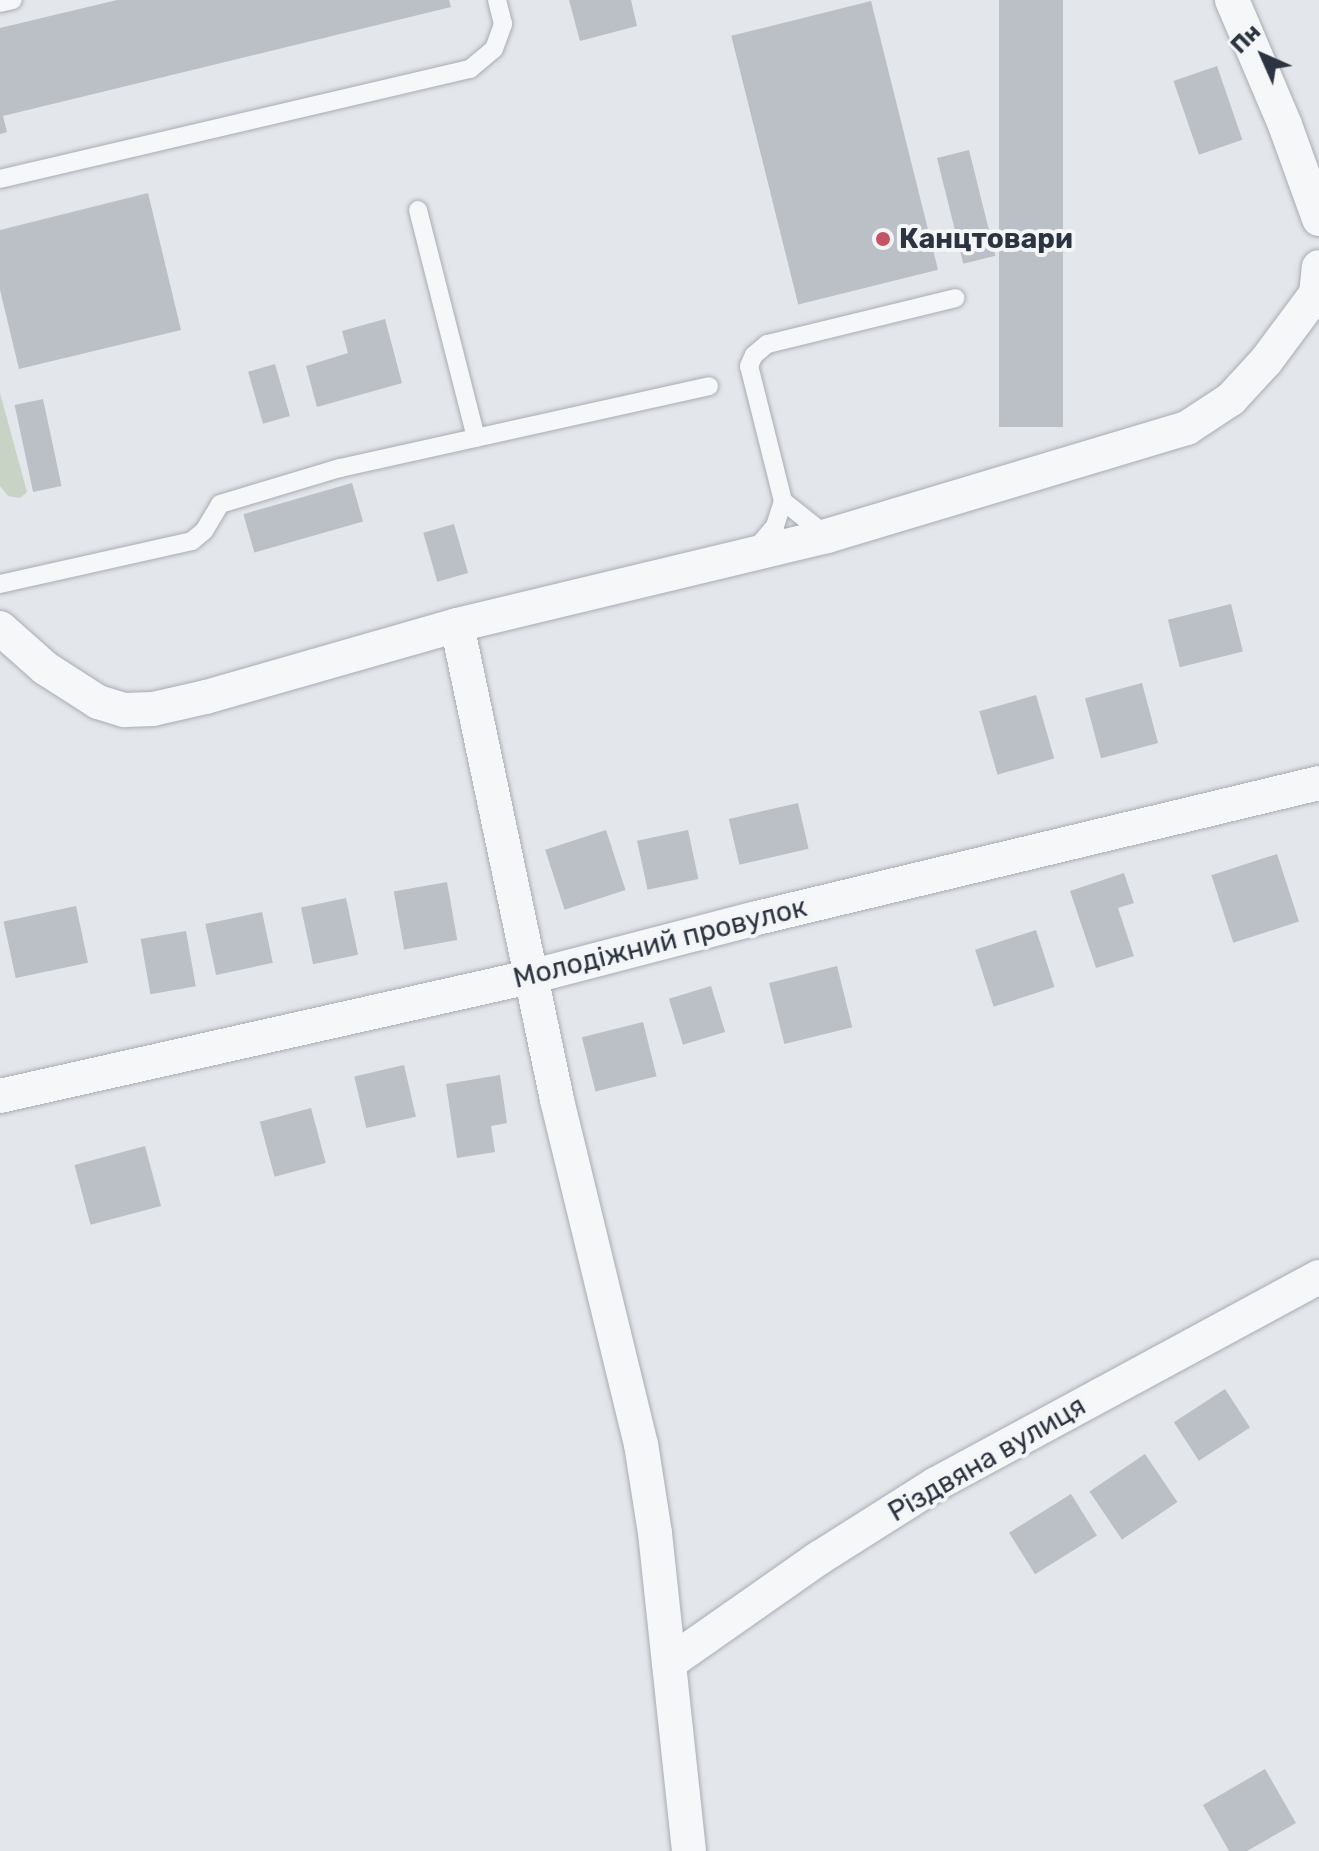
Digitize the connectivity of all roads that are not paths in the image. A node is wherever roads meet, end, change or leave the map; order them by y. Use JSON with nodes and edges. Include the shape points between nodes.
{"nodes":[{"id":1,"x":13,"y":0,"type":"edge"},
{"id":2,"x":497,"y":0,"type":"edge"},
{"id":3,"x":1232,"y":0,"type":"edge"},
{"id":4,"x":0,"y":3,"type":"edge"},
{"id":5,"x":0,"y":179,"type":"edge"},
{"id":6,"x":418,"y":210,"type":"dead end"},
{"id":7,"x":1319,"y":219,"type":"edge"},
{"id":8,"x":1318,"y":285,"type":"edge"},
{"id":9,"x":955,"y":298,"type":"dead end"},
{"id":10,"x":709,"y":386,"type":"dead end"},
{"id":11,"x":476,"y":438,"type":"junction"},
{"id":12,"x":783,"y":501,"type":"junction"},
{"id":13,"x":827,"y":536,"type":"junction"},
{"id":14,"x":750,"y":556,"type":"junction"},
{"id":15,"x":0,"y":584,"type":"edge"},
{"id":16,"x":457,"y":625,"type":"junction"},
{"id":17,"x":0,"y":628,"type":"edge"},
{"id":18,"x":1319,"y":783,"type":"edge"},
{"id":19,"x":534,"y":976,"type":"junction"},
{"id":20,"x":0,"y":1096,"type":"edge"},
{"id":21,"x":1319,"y":1277,"type":"edge"},
{"id":22,"x":669,"y":1663,"type":"junction"},
{"id":23,"x":689,"y":1851,"type":"edge"}],
"edges":[{"from":1,"to":4,"type":"lane"},
{"from":2,"to":5,"type":"lane","via":[[503,24],[494,49],[470,69]]},
{"from":3,"to":7,"type":"street"},
{"from":6,"to":11,"type":"lane"},
{"from":8,"to":13,"type":"street","via":[[1266,361],[1231,399],[1187,428]]},
{"from":9,"to":12,"type":"lane","via":[[767,344],[754,355],[749,366]]},
{"from":10,"to":11,"type":"lane"},
{"from":11,"to":15,"type":"lane","via":[[340,468],[220,504],[192,541]]},
{"from":12,"to":13,"type":"lane"},
{"from":12,"to":14,"type":"lane","via":[[775,526]]},
{"from":13,"to":14,"type":"street"},
{"from":14,"to":16,"type":"street"},
{"from":16,"to":17,"type":"street","via":[[206,697],[125,710],[71,688]]},
{"from":16,"to":19,"type":"street"},
{"from":18,"to":19,"type":"street","name":"Молодіжний провулок"},
{"from":19,"to":20,"type":"street","name":"Молодіжний провулок"},
{"from":19,"to":22,"type":"street","via":[[557,1100],[641,1444]]},
{"from":21,"to":22,"type":"street","name":"Різдвяна вулиця","via":[[936,1484]]},
{"from":22,"to":23,"type":"street"}]}
